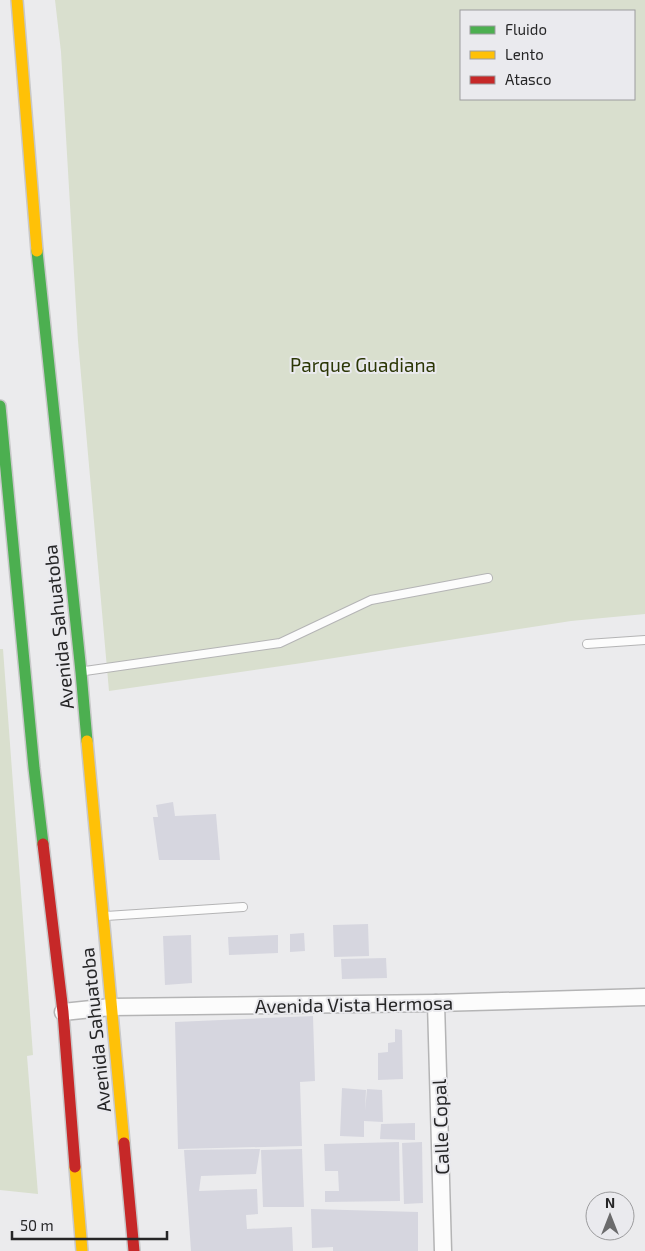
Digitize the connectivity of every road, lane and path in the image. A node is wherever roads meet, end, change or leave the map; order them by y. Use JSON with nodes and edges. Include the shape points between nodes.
{"nodes":[{"id":1,"x":17,"y":0,"type":"edge"},
{"id":2,"x":0,"y":406,"type":"edge"},
{"id":3,"x":488,"y":578,"type":"dead end"},
{"id":4,"x":645,"y":640,"type":"edge"},
{"id":5,"x":587,"y":644,"type":"dead end"},
{"id":6,"x":81,"y":672,"type":"junction"},
{"id":7,"x":243,"y":907,"type":"dead end"},
{"id":8,"x":102,"y":916,"type":"junction"},
{"id":9,"x":645,"y":997,"type":"edge"},
{"id":10,"x":436,"y":1003,"type":"junction"},
{"id":11,"x":111,"y":1007,"type":"junction"},
{"id":12,"x":63,"y":1012,"type":"junction"},
{"id":13,"x":82,"y":1251,"type":"edge"},
{"id":14,"x":134,"y":1251,"type":"edge"},
{"id":15,"x":443,"y":1251,"type":"edge"}],
"edges":[{"from":1,"to":6,"type":"main road","name":"Avenida Sahuatoba","via":[[40,293]]},
{"from":2,"to":12,"type":"main road","name":"Avenida Sahuatoba","via":[[34,768]]},
{"from":3,"to":6,"type":"lane","via":[[371,600],[280,643]]},
{"from":4,"to":5,"type":"lane"},
{"from":6,"to":8,"type":"main road","name":"Avenida Sahuatoba"},
{"from":7,"to":8,"type":"lane"},
{"from":8,"to":11,"type":"main road","name":"Avenida Sahuatoba"},
{"from":9,"to":10,"type":"street","name":"Avenida Vista Hermosa"},
{"from":10,"to":11,"type":"street","name":"Avenida Vista Hermosa"},
{"from":10,"to":15,"type":"street","name":"Calle Copal"},
{"from":11,"to":12,"type":"street","name":"Avenida Vista Hermosa"},
{"from":11,"to":14,"type":"main road","name":"Avenida Sahuatoba"},
{"from":12,"to":13,"type":"main road","name":"Avenida Sahuatoba"}]}
